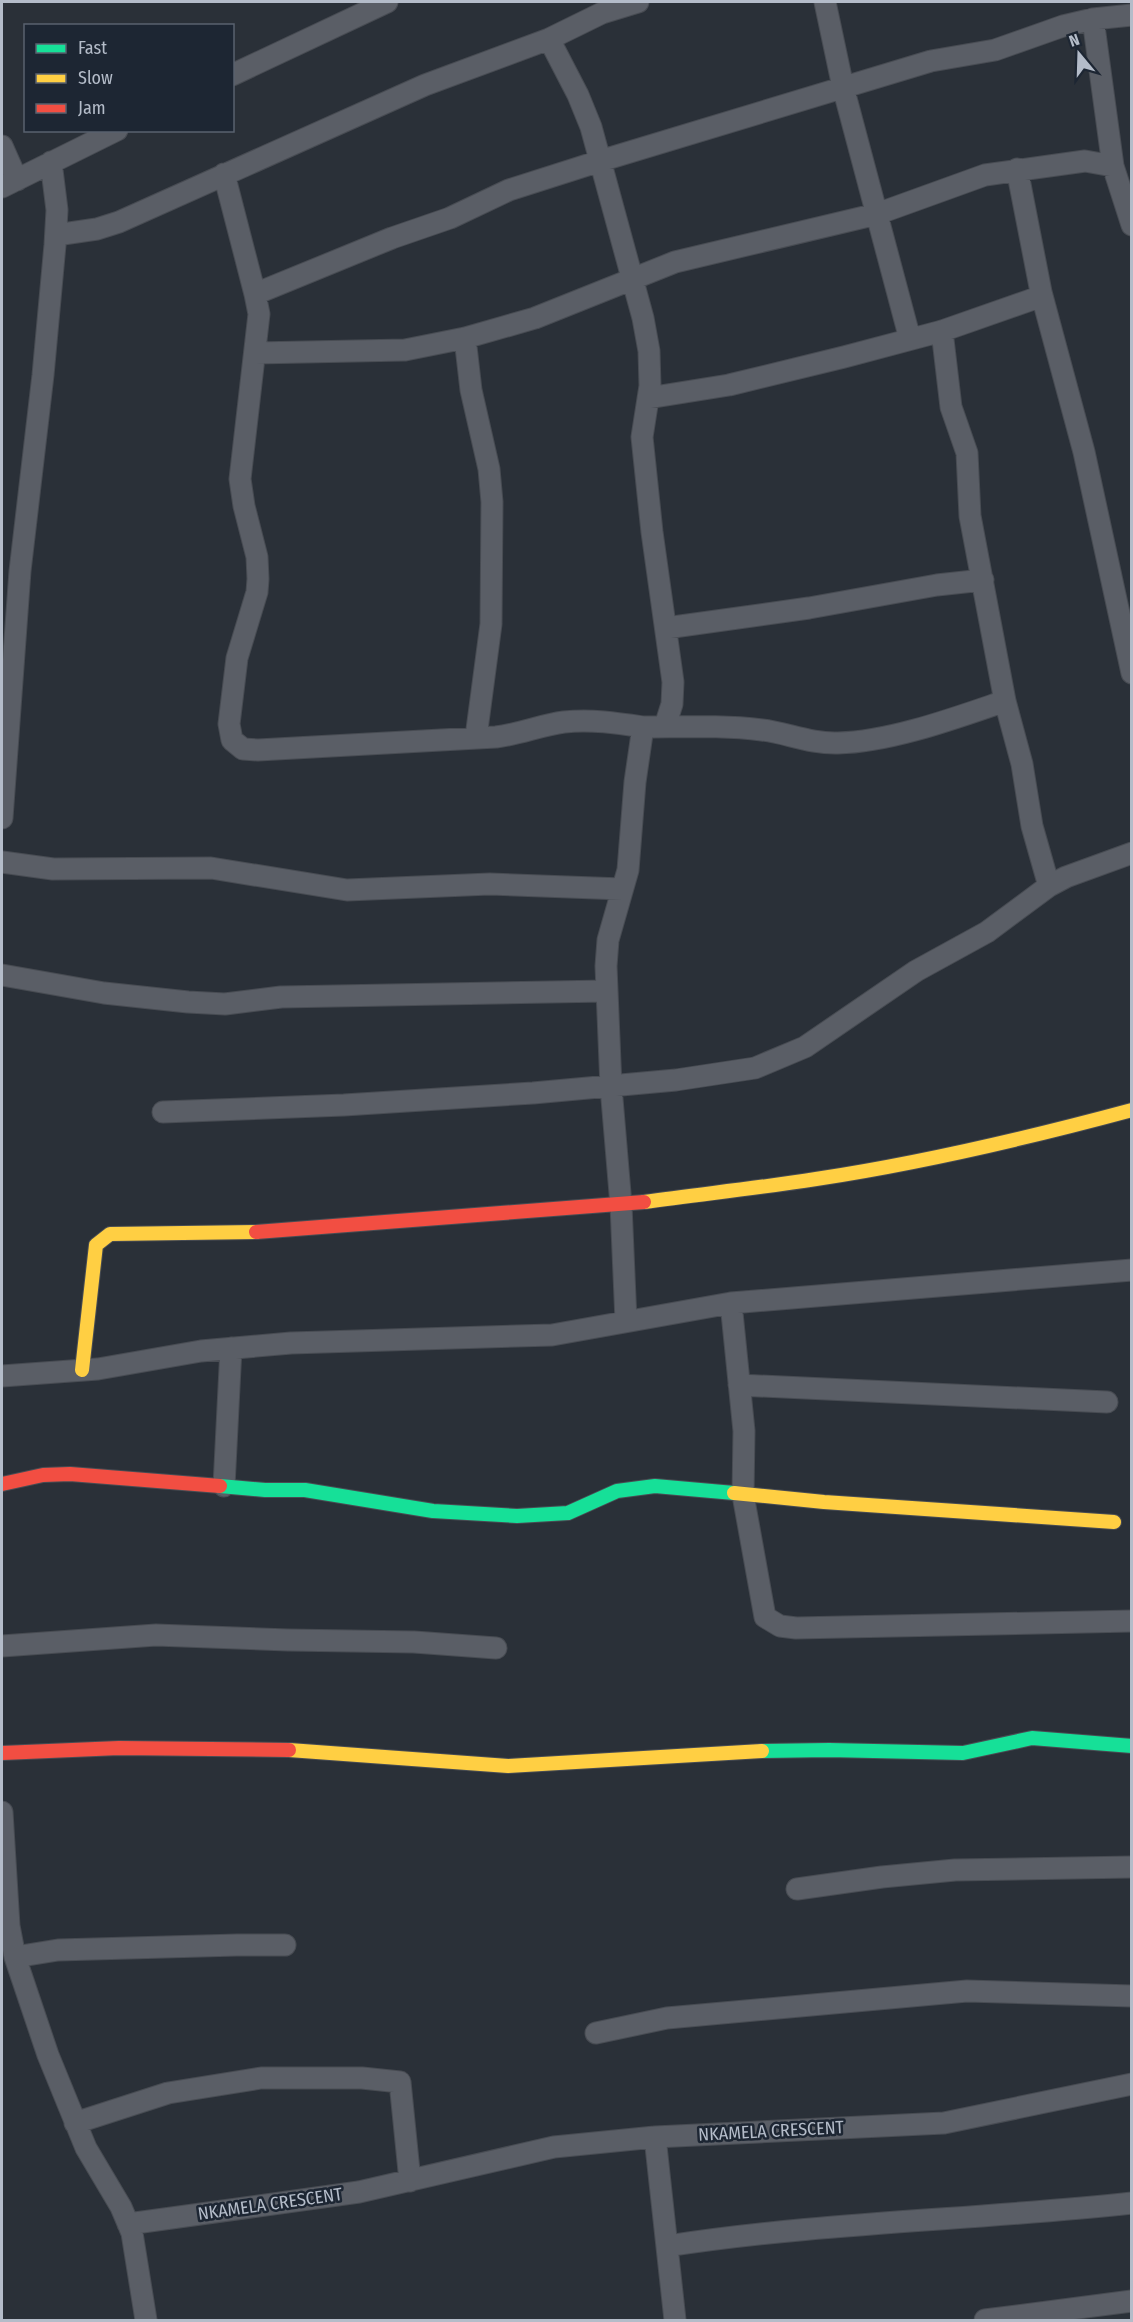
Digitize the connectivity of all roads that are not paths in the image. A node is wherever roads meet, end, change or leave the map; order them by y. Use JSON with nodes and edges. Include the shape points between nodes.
{"nodes":[{"id":1,"x":387,"y":2,"type":"edge"},
{"id":2,"x":638,"y":2,"type":"edge"},
{"id":3,"x":825,"y":2,"type":"edge"},
{"id":4,"x":1131,"y":15,"type":"edge"},
{"id":5,"x":1093,"y":19,"type":"junction"},
{"id":6,"x":549,"y":39,"type":"junction"},
{"id":7,"x":234,"y":74,"type":"edge"},
{"id":8,"x":843,"y":87,"type":"junction"},
{"id":9,"x":113,"y":132,"type":"edge"},
{"id":10,"x":2,"y":146,"type":"edge"},
{"id":11,"x":600,"y":161,"type":"junction"},
{"id":12,"x":51,"y":162,"type":"junction"},
{"id":13,"x":1113,"y":166,"type":"junction"},
{"id":14,"x":1017,"y":169,"type":"junction"},
{"id":15,"x":224,"y":174,"type":"junction"},
{"id":16,"x":9,"y":183,"type":"edge"},
{"id":17,"x":877,"y":214,"type":"junction"},
{"id":18,"x":1131,"y":225,"type":"edge"},
{"id":19,"x":56,"y":235,"type":"junction"},
{"id":20,"x":632,"y":278,"type":"junction"},
{"id":21,"x":255,"y":294,"type":"junction"},
{"id":22,"x":1042,"y":296,"type":"junction"},
{"id":23,"x":942,"y":331,"type":"junction"},
{"id":24,"x":465,"y":338,"type":"junction"},
{"id":25,"x":910,"y":339,"type":"junction"},
{"id":26,"x":255,"y":353,"type":"junction"},
{"id":27,"x":648,"y":398,"type":"junction"},
{"id":28,"x":983,"y":580,"type":"junction"},
{"id":29,"x":666,"y":628,"type":"junction"},
{"id":30,"x":1131,"y":673,"type":"edge"},
{"id":31,"x":1005,"y":701,"type":"junction"},
{"id":32,"x":666,"y":726,"type":"junction"},
{"id":33,"x":643,"y":727,"type":"junction"},
{"id":34,"x":476,"y":737,"type":"junction"},
{"id":35,"x":2,"y":818,"type":"edge"},
{"id":36,"x":1131,"y":853,"type":"edge"},
{"id":37,"x":2,"y":862,"type":"edge"},
{"id":38,"x":1050,"y":886,"type":"junction"},
{"id":39,"x":622,"y":889,"type":"junction"},
{"id":40,"x":2,"y":975,"type":"edge"},
{"id":41,"x":606,"y":991,"type":"junction"},
{"id":42,"x":611,"y":1087,"type":"junction"},
{"id":43,"x":1131,"y":1110,"type":"edge"},
{"id":44,"x":163,"y":1112,"type":"dead end"},
{"id":45,"x":621,"y":1205,"type":"junction"},
{"id":46,"x":1131,"y":1270,"type":"edge"},
{"id":47,"x":731,"y":1303,"type":"junction"},
{"id":48,"x":626,"y":1321,"type":"junction"},
{"id":49,"x":231,"y":1348,"type":"junction"},
{"id":50,"x":82,"y":1370,"type":"junction"},
{"id":51,"x":2,"y":1376,"type":"edge"},
{"id":52,"x":739,"y":1385,"type":"junction"},
{"id":53,"x":1107,"y":1402,"type":"dead end"},
{"id":54,"x":2,"y":1484,"type":"edge"},
{"id":55,"x":224,"y":1486,"type":"junction"},
{"id":56,"x":742,"y":1495,"type":"junction"},
{"id":57,"x":1114,"y":1522,"type":"dead end"},
{"id":58,"x":1131,"y":1621,"type":"edge"},
{"id":59,"x":2,"y":1646,"type":"edge"},
{"id":60,"x":496,"y":1648,"type":"dead end"},
{"id":61,"x":1131,"y":1746,"type":"edge"},
{"id":62,"x":2,"y":1753,"type":"edge"},
{"id":63,"x":2,"y":1812,"type":"edge"},
{"id":64,"x":1131,"y":1867,"type":"edge"},
{"id":65,"x":797,"y":1889,"type":"dead end"},
{"id":66,"x":285,"y":1945,"type":"dead end"},
{"id":67,"x":15,"y":1957,"type":"junction"},
{"id":68,"x":1131,"y":1996,"type":"edge"},
{"id":69,"x":596,"y":2033,"type":"dead end"},
{"id":70,"x":1131,"y":2084,"type":"edge"},
{"id":71,"x":75,"y":2124,"type":"junction"},
{"id":72,"x":655,"y":2137,"type":"junction"},
{"id":73,"x":410,"y":2181,"type":"junction"},
{"id":74,"x":1131,"y":2203,"type":"edge"},
{"id":75,"x":128,"y":2224,"type":"junction"},
{"id":76,"x":667,"y":2246,"type":"junction"},
{"id":77,"x":1131,"y":2301,"type":"edge"},
{"id":78,"x":146,"y":2320,"type":"edge"},
{"id":79,"x":675,"y":2320,"type":"edge"},
{"id":80,"x":985,"y":2320,"type":"edge"}],
"edges":[{"from":1,"to":7,"type":"street"},
{"from":2,"to":6,"type":"street","via":[[602,13]]},
{"from":3,"to":8,"type":"street"},
{"from":4,"to":5,"type":"street"},
{"from":5,"to":8,"type":"street","via":[[995,50],[931,61]]},
{"from":5,"to":13,"type":"street"},
{"from":6,"to":11,"type":"street","via":[[579,95]]},
{"from":6,"to":15,"type":"street","via":[[424,85]]},
{"from":8,"to":11,"type":"street"},
{"from":8,"to":17,"type":"street"},
{"from":9,"to":12,"type":"street"},
{"from":10,"to":16,"type":"street"},
{"from":11,"to":20,"type":"street"},
{"from":11,"to":21,"type":"street","via":[[509,190],[450,218]]},
{"from":12,"to":16,"type":"street"},
{"from":12,"to":19,"type":"street"},
{"from":13,"to":14,"type":"street","via":[[1085,161]]},
{"from":13,"to":18,"type":"street"},
{"from":14,"to":17,"type":"street","via":[[985,175]]},
{"from":14,"to":22,"type":"street"},
{"from":15,"to":19,"type":"street","via":[[119,222]]},
{"from":15,"to":21,"type":"street"},
{"from":17,"to":20,"type":"street","via":[[675,262]]},
{"from":17,"to":25,"type":"street"},
{"from":19,"to":35,"type":"street","via":[[20,571]]},
{"from":20,"to":24,"type":"street","via":[[535,318]]},
{"from":20,"to":27,"type":"street","via":[[649,351]]},
{"from":21,"to":26,"type":"street","via":[[259,314]]},
{"from":22,"to":23,"type":"street"},
{"from":22,"to":30,"type":"street","via":[[1084,452]]},
{"from":23,"to":25,"type":"street"},
{"from":23,"to":28,"type":"street","via":[[951,407],[967,453],[970,516]]},
{"from":24,"to":26,"type":"street","via":[[405,350]]},
{"from":24,"to":34,"type":"street","via":[[492,502],[491,624]]},
{"from":25,"to":27,"type":"street","via":[[729,386]]},
{"from":26,"to":34,"type":"street","via":[[240,479],[258,579],[237,658],[229,724],[232,740],[243,749],[258,750]]},
{"from":27,"to":29,"type":"street","via":[[642,437]]},
{"from":28,"to":29,"type":"street"},
{"from":28,"to":31,"type":"street"},
{"from":29,"to":32,"type":"street","via":[[674,682]]},
{"from":31,"to":32,"type":"street","via":[[854,742],[825,743],[735,727]]},
{"from":31,"to":38,"type":"street"},
{"from":32,"to":33,"type":"street"},
{"from":33,"to":34,"type":"street","via":[[566,722],[516,734]]},
{"from":33,"to":39,"type":"street","via":[[628,870]]},
{"from":36,"to":38,"type":"street"},
{"from":37,"to":39,"type":"street","via":[[53,869],[212,868],[347,890],[490,884]]},
{"from":38,"to":42,"type":"street","via":[[987,932],[916,971],[790,1055],[755,1068],[719,1075]]},
{"from":39,"to":41,"type":"street","via":[[608,940]]},
{"from":40,"to":41,"type":"street","via":[[104,993],[225,1004],[281,997]]},
{"from":41,"to":42,"type":"street"},
{"from":42,"to":44,"type":"street","via":[[344,1105]]},
{"from":42,"to":45,"type":"street"},
{"from":43,"to":45,"type":"street","via":[[955,1153],[828,1177]]},
{"from":45,"to":48,"type":"street"},
{"from":45,"to":50,"type":"street","via":[[236,1234],[110,1234],[96,1245]]},
{"from":46,"to":47,"type":"street"},
{"from":47,"to":48,"type":"street"},
{"from":47,"to":52,"type":"street"},
{"from":48,"to":49,"type":"street","via":[[552,1335],[291,1342]]},
{"from":49,"to":50,"type":"street"},
{"from":49,"to":55,"type":"street"},
{"from":50,"to":51,"type":"street"},
{"from":52,"to":53,"type":"street"},
{"from":52,"to":56,"type":"street","via":[[744,1431]]},
{"from":54,"to":55,"type":"street","via":[[70,1474]]},
{"from":55,"to":56,"type":"street","via":[[305,1490],[433,1511],[518,1516],[568,1513],[617,1491],[655,1486]]},
{"from":56,"to":57,"type":"street"},
{"from":56,"to":58,"type":"street","via":[[765,1617],[780,1626]]},
{"from":59,"to":60,"type":"street","via":[[156,1635]]},
{"from":61,"to":62,"type":"street","via":[[1032,1738],[963,1753],[731,1752],[508,1766],[276,1749],[119,1748]]},
{"from":63,"to":67,"type":"street","via":[[9,1926]]},
{"from":64,"to":65,"type":"street","via":[[955,1870]]},
{"from":66,"to":67,"type":"street","via":[[58,1950]]},
{"from":67,"to":71,"type":"street"},
{"from":68,"to":69,"type":"street","via":[[968,1991],[667,2018]]},
{"from":70,"to":72,"type":"street","name":"NKAMELA CRESCENT","via":[[944,2123]]},
{"from":71,"to":73,"type":"street","via":[[168,2093],[261,2078],[400,2082]]},
{"from":71,"to":75,"type":"street"},
{"from":72,"to":73,"type":"street","name":"NKAMELA CRESCENT","via":[[554,2147]]},
{"from":72,"to":76,"type":"street"},
{"from":73,"to":75,"type":"street","name":"NKAMELA CRESCENT","via":[[359,2192]]},
{"from":74,"to":76,"type":"street","via":[[725,2237]]},
{"from":75,"to":78,"type":"street"},
{"from":76,"to":79,"type":"street"},
{"from":77,"to":80,"type":"street"}]}
